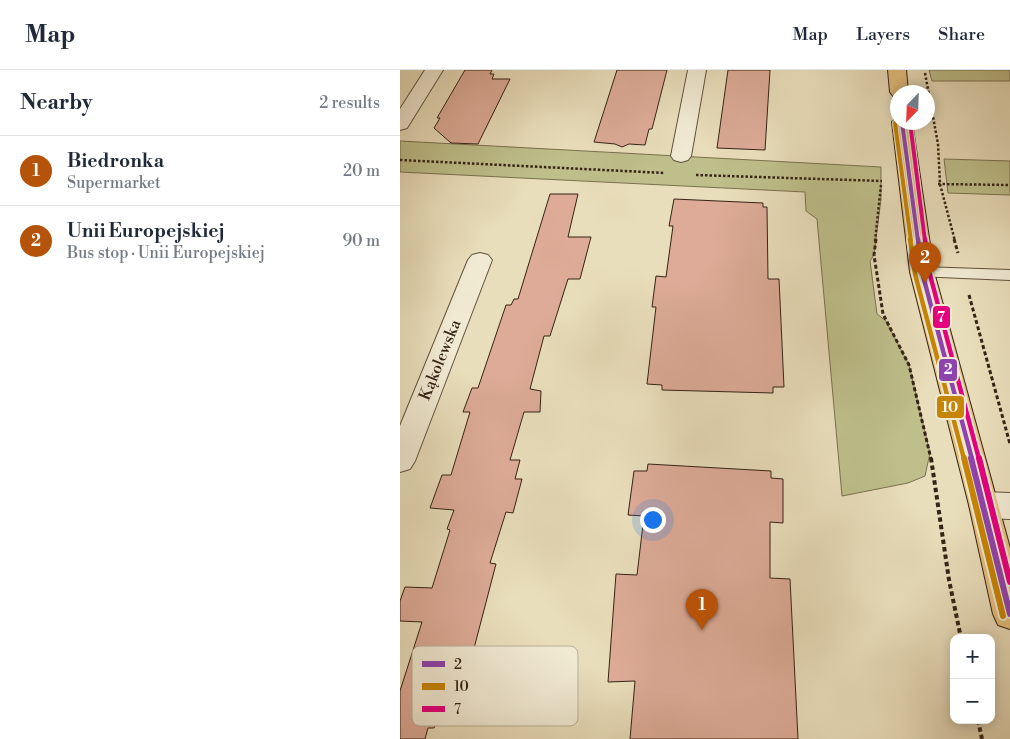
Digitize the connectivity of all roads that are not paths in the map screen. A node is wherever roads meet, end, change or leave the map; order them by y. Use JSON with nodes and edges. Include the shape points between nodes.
{"nodes":[{"id":1,"x":434,"y":70,"type":"edge"},
{"id":2,"x":697,"y":70,"type":"edge"},
{"id":3,"x":897,"y":70,"type":"edge"},
{"id":4,"x":898,"y":85,"type":"edge"},
{"id":5,"x":400,"y":124,"type":"edge"},
{"id":6,"x":903,"y":130,"type":"edge"},
{"id":7,"x":681,"y":156,"type":"dead end"},
{"id":8,"x":480,"y":260,"type":"dead end"},
{"id":9,"x":922,"y":272,"type":"junction"},
{"id":10,"x":1010,"y":275,"type":"edge"},
{"id":11,"x":400,"y":461,"type":"edge"},
{"id":12,"x":997,"y":505,"type":"edge"},
{"id":13,"x":1010,"y":614,"type":"edge"}],
"edges":[{"from":1,"to":5,"type":"street"},
{"from":2,"to":7,"type":"street"},
{"from":3,"to":4,"type":"main road"},
{"from":6,"to":9,"type":"main road"},
{"from":8,"to":11,"type":"street","name":"Kąkolewska"},
{"from":9,"to":10,"type":"lane"},
{"from":9,"to":12,"type":"main road"},
{"from":12,"to":13,"type":"main road"}]}
